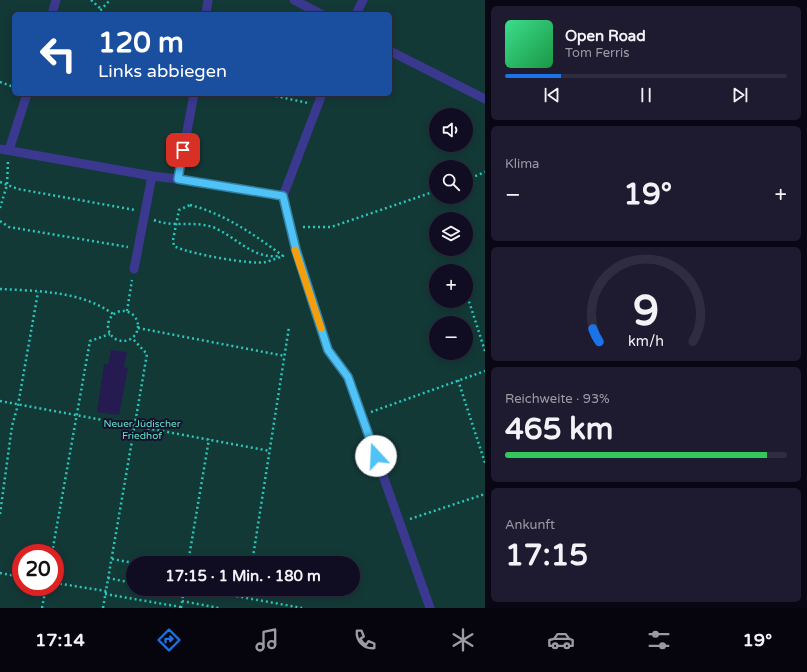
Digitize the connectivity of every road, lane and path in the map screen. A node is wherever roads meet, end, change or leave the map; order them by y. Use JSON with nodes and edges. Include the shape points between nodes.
{"nodes":[{"id":1,"x":56,"y":0,"type":"edge"},
{"id":2,"x":91,"y":0,"type":"edge"},
{"id":3,"x":110,"y":0,"type":"edge"},
{"id":4,"x":208,"y":0,"type":"edge"},
{"id":5,"x":294,"y":0,"type":"edge"},
{"id":6,"x":363,"y":0,"type":"edge"},
{"id":7,"x":101,"y":9,"type":"junction"},
{"id":8,"x":53,"y":12,"type":"edge"},
{"id":9,"x":99,"y":12,"type":"edge"},
{"id":10,"x":206,"y":12,"type":"edge"},
{"id":11,"x":317,"y":12,"type":"edge"},
{"id":12,"x":357,"y":12,"type":"edge"},
{"id":13,"x":392,"y":52,"type":"edge"},
{"id":14,"x":0,"y":82,"type":"edge"},
{"id":15,"x":12,"y":86,"type":"edge"},
{"id":16,"x":26,"y":96,"type":"edge"},
{"id":17,"x":194,"y":96,"type":"edge"},
{"id":18,"x":275,"y":96,"type":"edge"},
{"id":19,"x":321,"y":96,"type":"edge"},
{"id":20,"x":485,"y":99,"type":"edge"},
{"id":21,"x":318,"y":105,"type":"junction"},
{"id":22,"x":5,"y":150,"type":"edge"},
{"id":23,"x":485,"y":172,"type":"edge"},
{"id":24,"x":152,"y":176,"type":"junction"},
{"id":25,"x":473,"y":177,"type":"edge"},
{"id":26,"x":178,"y":179,"type":"junction"},
{"id":27,"x":0,"y":182,"type":"edge"},
{"id":28,"x":7,"y":185,"type":"junction"},
{"id":29,"x":429,"y":193,"type":"edge"},
{"id":30,"x":283,"y":196,"type":"junction"},
{"id":31,"x":0,"y":208,"type":"edge"},
{"id":32,"x":145,"y":214,"type":"junction"},
{"id":33,"x":0,"y":221,"type":"edge"},
{"id":34,"x":177,"y":223,"type":"junction"},
{"id":35,"x":290,"y":228,"type":"junction"},
{"id":36,"x":138,"y":249,"type":"junction"},
{"id":37,"x":297,"y":255,"type":"junction"},
{"id":38,"x":283,"y":256,"type":"junction"},
{"id":39,"x":134,"y":269,"type":"joint"},
{"id":40,"x":0,"y":289,"type":"edge"},
{"id":41,"x":38,"y":292,"type":"junction"},
{"id":42,"x":471,"y":308,"type":"edge"},
{"id":43,"x":128,"y":311,"type":"junction"},
{"id":44,"x":113,"y":314,"type":"junction"},
{"id":45,"x":289,"y":327,"type":"dead end"},
{"id":46,"x":138,"y":328,"type":"junction"},
{"id":47,"x":110,"y":334,"type":"junction"},
{"id":48,"x":132,"y":338,"type":"junction"},
{"id":49,"x":485,"y":352,"type":"edge"},
{"id":50,"x":285,"y":356,"type":"junction"},
{"id":51,"x":485,"y":371,"type":"edge"},
{"id":52,"x":458,"y":380,"type":"junction"},
{"id":53,"x":0,"y":401,"type":"edge"},
{"id":54,"x":18,"y":405,"type":"junction"},
{"id":55,"x":76,"y":415,"type":"junction"},
{"id":56,"x":362,"y":416,"type":"junction"},
{"id":57,"x":135,"y":426,"type":"junction"},
{"id":58,"x":209,"y":439,"type":"junction"},
{"id":59,"x":270,"y":451,"type":"junction"},
{"id":60,"x":485,"y":463,"type":"edge"},
{"id":61,"x":485,"y":494,"type":"edge"},
{"id":62,"x":0,"y":514,"type":"edge"},
{"id":63,"x":399,"y":522,"type":"junction"},
{"id":64,"x":54,"y":544,"type":"edge"},
{"id":65,"x":189,"y":556,"type":"edge"},
{"id":66,"x":253,"y":556,"type":"edge"},
{"id":67,"x":112,"y":559,"type":"junction"},
{"id":68,"x":126,"y":562,"type":"edge"},
{"id":69,"x":0,"y":573,"type":"edge"},
{"id":70,"x":12,"y":575,"type":"edge"},
{"id":71,"x":108,"y":578,"type":"junction"},
{"id":72,"x":126,"y":582,"type":"edge"},
{"id":73,"x":64,"y":585,"type":"edge"},
{"id":74,"x":106,"y":593,"type":"junction"},
{"id":75,"x":44,"y":596,"type":"edge"},
{"id":76,"x":183,"y":596,"type":"edge"},
{"id":77,"x":236,"y":596,"type":"edge"},
{"id":78,"x":182,"y":601,"type":"junction"},
{"id":79,"x":181,"y":607,"type":"edge"},
{"id":80,"x":42,"y":608,"type":"edge"},
{"id":81,"x":103,"y":608,"type":"edge"},
{"id":82,"x":219,"y":608,"type":"edge"},
{"id":83,"x":302,"y":608,"type":"edge"},
{"id":84,"x":430,"y":608,"type":"edge"}],
"edges":[{"from":1,"to":8,"type":"lane"},
{"from":2,"to":7,"type":"path"},
{"from":3,"to":7,"type":"path"},
{"from":4,"to":10,"type":"lane"},
{"from":5,"to":11,"type":"lane"},
{"from":6,"to":12,"type":"lane"},
{"from":7,"to":9,"type":"path"},
{"from":13,"to":20,"type":"lane"},
{"from":14,"to":15,"type":"path"},
{"from":16,"to":22,"type":"lane"},
{"from":17,"to":26,"type":"lane"},
{"from":18,"to":21,"type":"path"},
{"from":19,"to":21,"type":"lane"},
{"from":21,"to":30,"type":"lane"},
{"from":22,"to":24,"type":"lane"},
{"from":22,"to":28,"type":"path"},
{"from":23,"to":25,"type":"path"},
{"from":24,"to":26,"type":"lane"},
{"from":24,"to":32,"type":"lane"},
{"from":26,"to":30,"type":"lane"},
{"from":27,"to":28,"type":"path"},
{"from":28,"to":31,"type":"path"},
{"from":28,"to":32,"type":"path"},
{"from":29,"to":35,"type":"path","via":[[331,227]]},
{"from":30,"to":35,"type":"lane"},
{"from":32,"to":34,"type":"path","via":[[158,221]]},
{"from":32,"to":36,"type":"lane"},
{"from":33,"to":36,"type":"path","via":[[9,227]]},
{"from":34,"to":38,"type":"path","via":[[204,225],[228,235],[262,256]]},
{"from":34,"to":38,"type":"path","via":[[179,210],[183,207],[190,205],[203,208],[244,229]]},
{"from":34,"to":38,"type":"path","via":[[174,246],[184,251],[254,262],[266,262]]},
{"from":35,"to":37,"type":"lane"},
{"from":36,"to":39,"type":"lane"},
{"from":37,"to":38,"type":"path"},
{"from":37,"to":56,"type":"lane","via":[[328,350],[348,377]]},
{"from":39,"to":43,"type":"path"},
{"from":40,"to":41,"type":"path"},
{"from":41,"to":44,"type":"path","via":[[88,300]]},
{"from":41,"to":54,"type":"path"},
{"from":42,"to":49,"type":"path"},
{"from":43,"to":44,"type":"path","via":[[122,310]]},
{"from":43,"to":46,"type":"path","via":[[136,317]]},
{"from":44,"to":47,"type":"path","via":[[108,324]]},
{"from":45,"to":50,"type":"path"},
{"from":46,"to":48,"type":"path"},
{"from":46,"to":50,"type":"path"},
{"from":47,"to":48,"type":"path","via":[[123,341]]},
{"from":47,"to":55,"type":"path","via":[[90,341]]},
{"from":48,"to":57,"type":"path","via":[[147,354]]},
{"from":50,"to":59,"type":"path"},
{"from":51,"to":52,"type":"path"},
{"from":52,"to":56,"type":"path"},
{"from":52,"to":60,"type":"path"},
{"from":53,"to":54,"type":"path"},
{"from":54,"to":55,"type":"path"},
{"from":54,"to":62,"type":"path"},
{"from":55,"to":57,"type":"path"},
{"from":55,"to":64,"type":"path"},
{"from":56,"to":63,"type":"lane"},
{"from":57,"to":58,"type":"path"},
{"from":57,"to":67,"type":"path"},
{"from":58,"to":59,"type":"path"},
{"from":58,"to":65,"type":"path"},
{"from":59,"to":66,"type":"path"},
{"from":61,"to":63,"type":"path"},
{"from":63,"to":84,"type":"lane"},
{"from":67,"to":68,"type":"path"},
{"from":67,"to":71,"type":"path"},
{"from":69,"to":70,"type":"path"},
{"from":71,"to":72,"type":"path"},
{"from":71,"to":74,"type":"path"},
{"from":73,"to":74,"type":"path"},
{"from":74,"to":79,"type":"path"},
{"from":74,"to":81,"type":"path"},
{"from":75,"to":80,"type":"path"},
{"from":76,"to":78,"type":"path"},
{"from":77,"to":83,"type":"path"},
{"from":78,"to":79,"type":"path"},
{"from":78,"to":82,"type":"path"}]}
